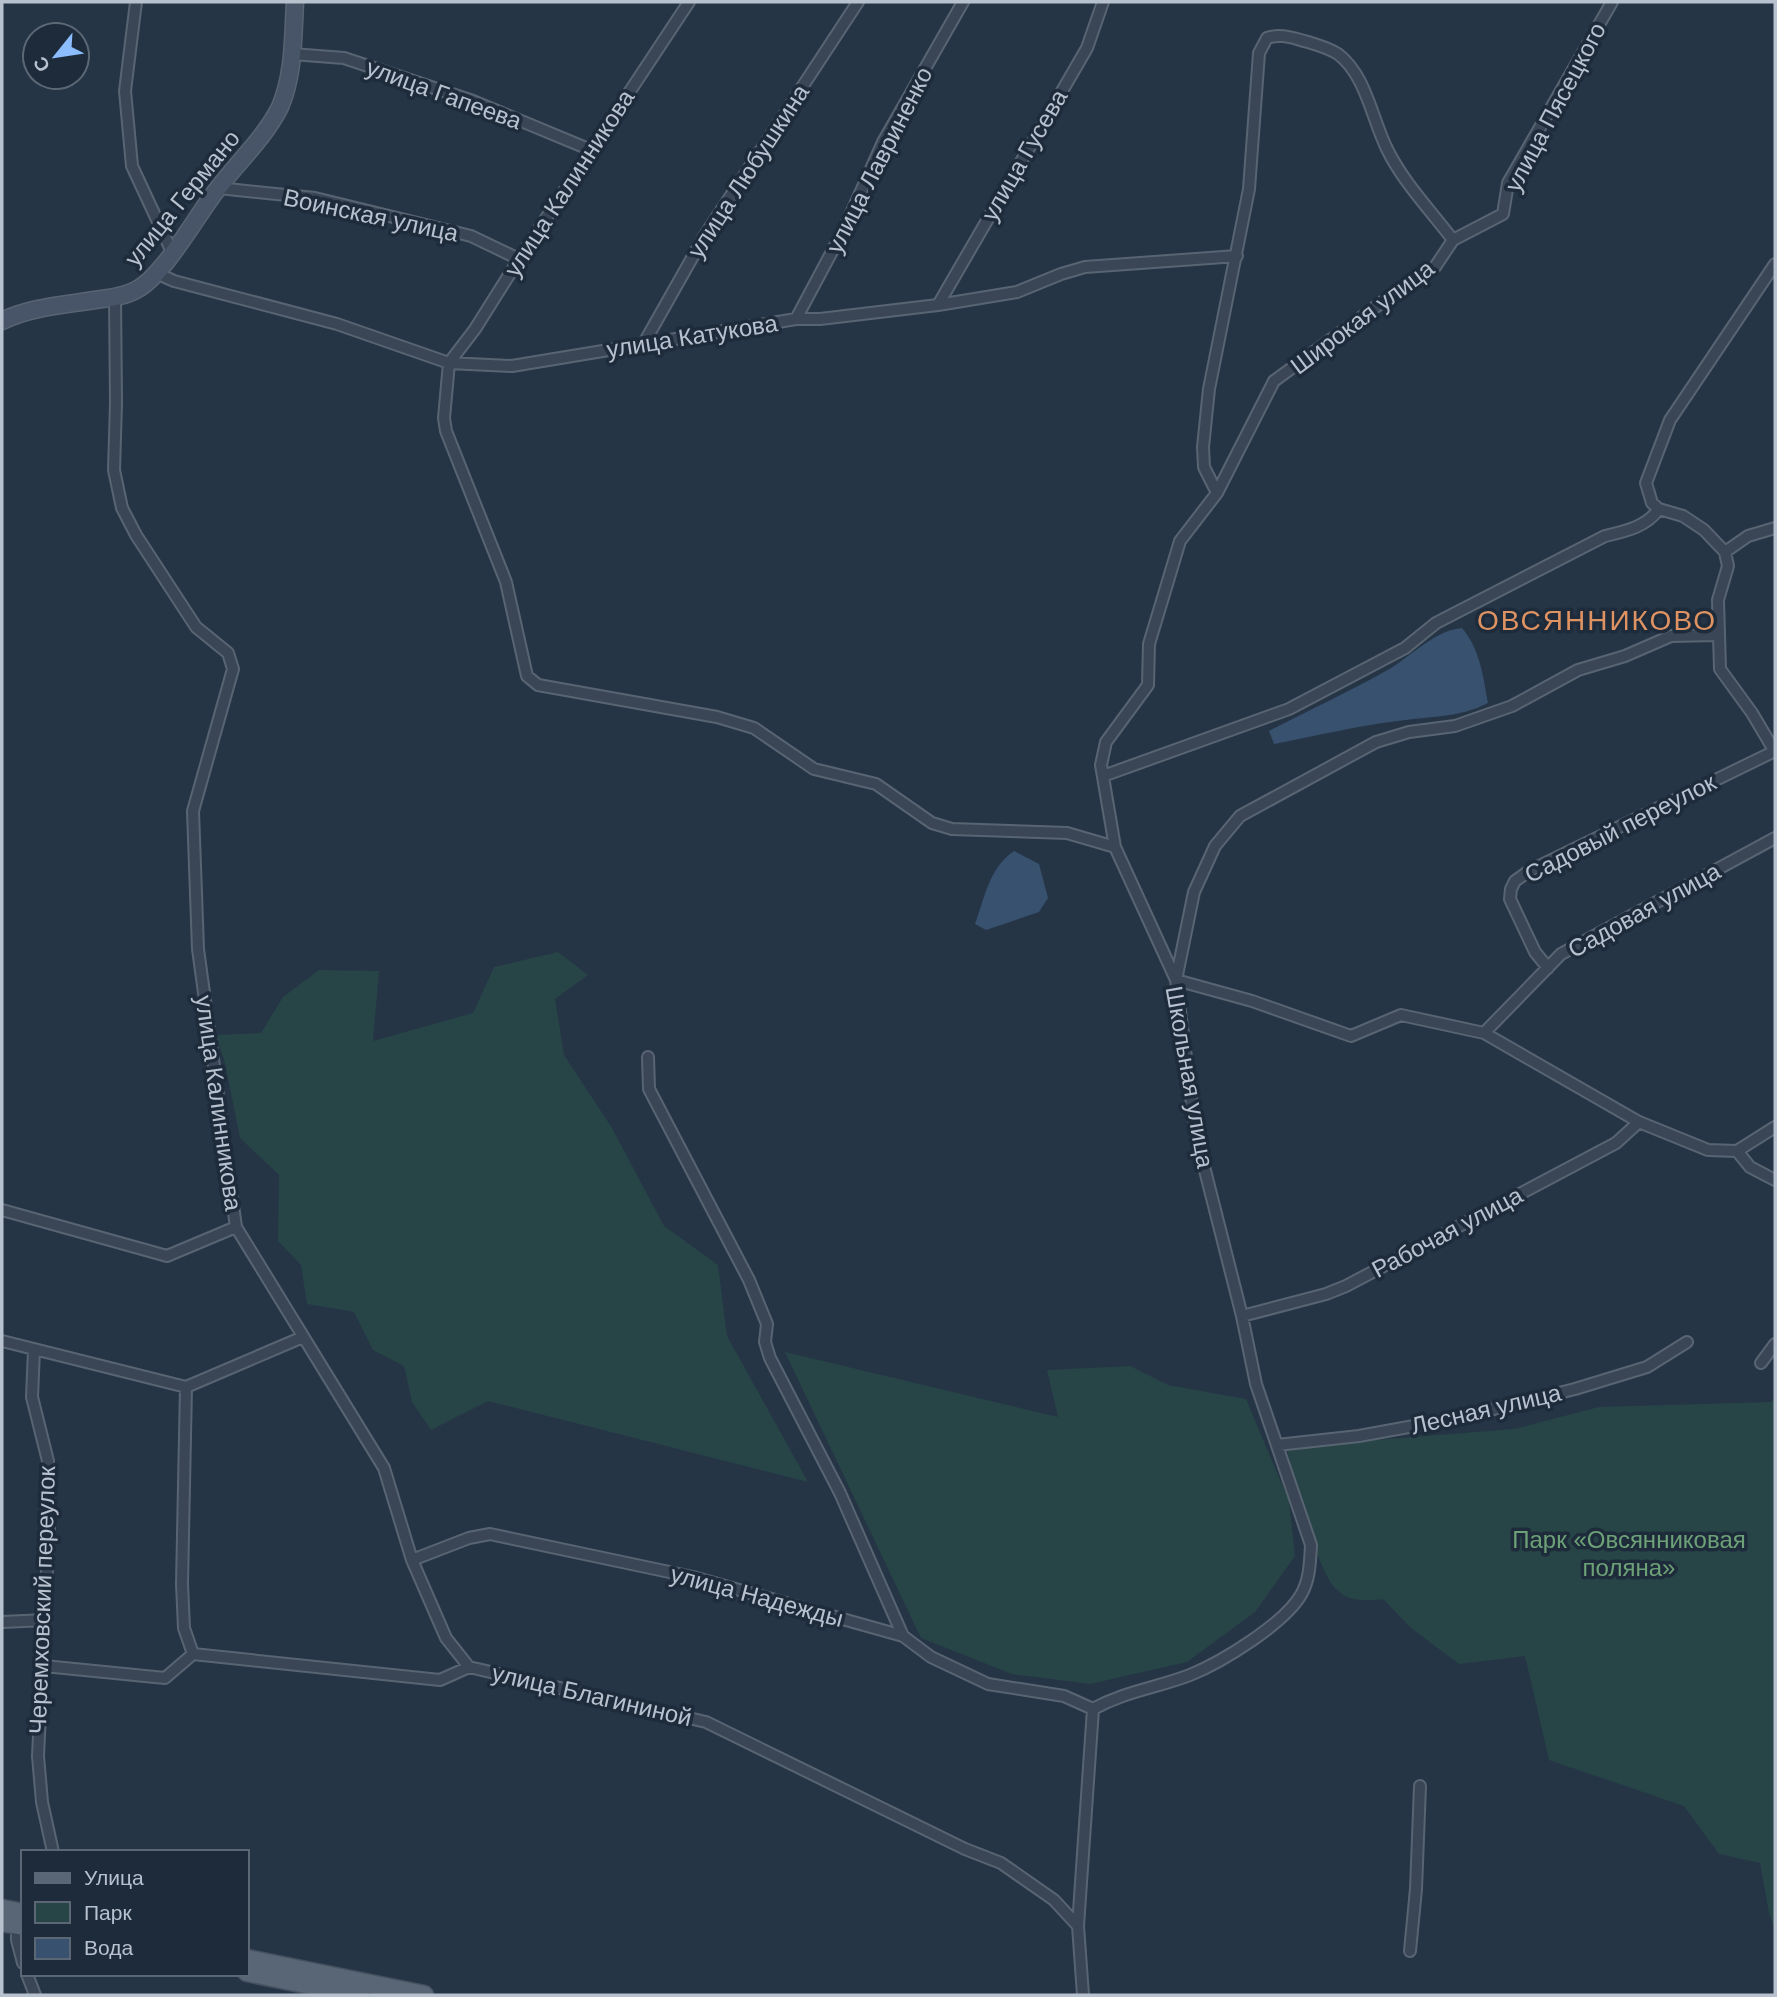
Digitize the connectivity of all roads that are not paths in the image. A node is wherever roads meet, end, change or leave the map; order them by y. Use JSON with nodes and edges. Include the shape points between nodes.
{"nodes":[{"id":1,"x":136,"y":2,"type":"edge"},
{"id":2,"x":295,"y":2,"type":"edge"},
{"id":3,"x":688,"y":2,"type":"edge"},
{"id":4,"x":858,"y":2,"type":"edge"},
{"id":5,"x":963,"y":2,"type":"edge"},
{"id":6,"x":1103,"y":2,"type":"edge"},
{"id":7,"x":1612,"y":2,"type":"edge"},
{"id":8,"x":292,"y":54,"type":"junction"},
{"id":9,"x":591,"y":150,"type":"junction"},
{"id":10,"x":218,"y":188,"type":"junction"},
{"id":11,"x":1453,"y":240,"type":"junction"},
{"id":12,"x":172,"y":252,"type":"junction"},
{"id":13,"x":1237,"y":256,"type":"junction"},
{"id":14,"x":519,"y":259,"type":"junction"},
{"id":15,"x":1775,"y":264,"type":"edge"},
{"id":16,"x":156,"y":273,"type":"junction"},
{"id":17,"x":115,"y":297,"type":"junction"},
{"id":18,"x":937,"y":305,"type":"junction"},
{"id":19,"x":796,"y":319,"type":"junction"},
{"id":20,"x":2,"y":321,"type":"edge"},
{"id":21,"x":644,"y":343,"type":"junction"},
{"id":22,"x":449,"y":363,"type":"junction"},
{"id":23,"x":1217,"y":493,"type":"junction"},
{"id":24,"x":1659,"y":509,"type":"junction"},
{"id":25,"x":1775,"y":528,"type":"edge"},
{"id":26,"x":1725,"y":552,"type":"junction"},
{"id":27,"x":1717,"y":635,"type":"junction"},
{"id":28,"x":1775,"y":752,"type":"edge"},
{"id":29,"x":1103,"y":776,"type":"junction"},
{"id":30,"x":1775,"y":838,"type":"edge"},
{"id":31,"x":1115,"y":847,"type":"junction"},
{"id":32,"x":1548,"y":968,"type":"junction"},
{"id":33,"x":1175,"y":980,"type":"junction"},
{"id":34,"x":1484,"y":1032,"type":"junction"},
{"id":35,"x":648,"y":1057,"type":"dead end"},
{"id":36,"x":1639,"y":1122,"type":"junction"},
{"id":37,"x":1775,"y":1127,"type":"edge"},
{"id":38,"x":1737,"y":1152,"type":"junction"},
{"id":39,"x":1775,"y":1180,"type":"edge"},
{"id":40,"x":2,"y":1210,"type":"edge"},
{"id":41,"x":236,"y":1227,"type":"junction"},
{"id":42,"x":1242,"y":1315,"type":"junction"},
{"id":43,"x":303,"y":1337,"type":"junction"},
{"id":44,"x":2,"y":1341,"type":"edge"},
{"id":45,"x":1687,"y":1342,"type":"dead end"},
{"id":46,"x":1775,"y":1344,"type":"edge"},
{"id":47,"x":34,"y":1350,"type":"junction"},
{"id":48,"x":1761,"y":1363,"type":"dead end"},
{"id":49,"x":186,"y":1387,"type":"junction"},
{"id":50,"x":1277,"y":1445,"type":"junction"},
{"id":51,"x":412,"y":1560,"type":"junction"},
{"id":52,"x":46,"y":1620,"type":"junction"},
{"id":53,"x":2,"y":1622,"type":"edge"},
{"id":54,"x":903,"y":1636,"type":"junction"},
{"id":55,"x":192,"y":1654,"type":"junction"},
{"id":56,"x":44,"y":1666,"type":"junction"},
{"id":57,"x":469,"y":1667,"type":"junction"},
{"id":58,"x":1093,"y":1709,"type":"junction"},
{"id":59,"x":1420,"y":1786,"type":"dead end"},
{"id":60,"x":53,"y":1850,"type":"edge"},
{"id":61,"x":14,"y":1918,"type":"edge"},
{"id":62,"x":1078,"y":1926,"type":"junction"},
{"id":63,"x":1410,"y":1951,"type":"dead end"},
{"id":64,"x":21,"y":1955,"type":"edge"},
{"id":65,"x":248,"y":1959,"type":"edge"},
{"id":66,"x":248,"y":1972,"type":"edge"},
{"id":67,"x":28,"y":1976,"type":"edge"},
{"id":68,"x":35,"y":1995,"type":"edge"},
{"id":69,"x":360,"y":1995,"type":"edge"},
{"id":70,"x":424,"y":1995,"type":"edge"},
{"id":71,"x":1083,"y":1995,"type":"edge"}],
"edges":[{"from":1,"to":12,"type":"street","via":[[125,91],[132,166]]},
{"from":2,"to":8,"type":"main road","name":"улица Германо"},
{"from":3,"to":9,"type":"street","name":"улица Калинникова"},
{"from":4,"to":21,"type":"street","name":"улица Любушкина","via":[[705,235]]},
{"from":5,"to":19,"type":"street","name":"улица Лавриненко","via":[[883,142]]},
{"from":6,"to":18,"type":"street","name":"улица Гусева","via":[[1087,48]]},
{"from":7,"to":11,"type":"street","name":"улица Пясецкого","via":[[1508,183],[1503,214]]},
{"from":8,"to":9,"type":"street","name":"улица Гапеева","via":[[344,58],[473,101]]},
{"from":8,"to":10,"type":"main road","name":"улица Германо","via":[[280,105]]},
{"from":9,"to":14,"type":"street","name":"улица Калинникова"},
{"from":10,"to":12,"type":"main road","name":"улица Германо"},
{"from":10,"to":14,"type":"street","name":"Воинская улица","via":[[315,198],[471,236]]},
{"from":11,"to":13,"type":"street","name":"Широкая улица","via":[[1394,161],[1348,65],[1321,46],[1280,34],[1267,38],[1259,53],[1249,189]]},
{"from":11,"to":23,"type":"street","name":"Широкая улица","via":[[1435,267],[1274,381]]},
{"from":12,"to":16,"type":"main road","name":"улица Германо"},
{"from":13,"to":18,"type":"street","name":"улица Катукова","via":[[1085,267],[1017,292]]},
{"from":13,"to":23,"type":"street","via":[[1209,390],[1203,447],[1203,467]]},
{"from":14,"to":22,"type":"street","name":"улица Калинникова"},
{"from":15,"to":24,"type":"street","via":[[1670,420],[1646,483],[1652,503]]},
{"from":16,"to":17,"type":"main road","name":"улица Германо","via":[[137,290]]},
{"from":16,"to":22,"type":"street","name":"улица Катукова","via":[[337,324]]},
{"from":17,"to":20,"type":"main road","name":"улица Германо","via":[[19,313]]},
{"from":17,"to":41,"type":"street","name":"улица Калинникова","via":[[114,470],[122,508],[196,627],[228,653],[233,669],[193,811],[198,949]]},
{"from":18,"to":19,"type":"street","name":"улица Катукова"},
{"from":19,"to":21,"type":"street","name":"улица Катукова"},
{"from":21,"to":22,"type":"street","name":"улица Катукова","via":[[512,366]]},
{"from":22,"to":31,"type":"street","via":[[446,431],[506,582],[527,676],[538,685],[718,717],[754,728],[814,769],[876,785],[932,823],[952,829],[1067,833]]},
{"from":23,"to":29,"type":"street","name":"Широкая улица","via":[[1180,541],[1149,644],[1148,685],[1106,742]]},
{"from":24,"to":26,"type":"street","via":[[1683,516]]},
{"from":24,"to":29,"type":"street","via":[[1652,519],[1633,529],[1605,536],[1436,623],[1405,648],[1289,709]]},
{"from":25,"to":26,"type":"street","via":[[1748,536]]},
{"from":26,"to":27,"type":"street","via":[[1728,566],[1718,600]]},
{"from":27,"to":28,"type":"street","via":[[1720,669]]},
{"from":27,"to":33,"type":"street","via":[[1671,636],[1578,670],[1512,706],[1455,726],[1376,742],[1240,816],[1215,846],[1194,892]]},
{"from":28,"to":32,"type":"street","name":"Садовый переулок","via":[[1515,881],[1510,899],[1535,952]]},
{"from":29,"to":31,"type":"street","name":"Школьная улица"},
{"from":30,"to":32,"type":"street","name":"Садовая улица","via":[[1561,954]]},
{"from":31,"to":33,"type":"street","name":"Школьная улица"},
{"from":32,"to":34,"type":"street","name":"Садовая улица"},
{"from":33,"to":34,"type":"street","via":[[1252,1000],[1351,1036],[1401,1015]]},
{"from":33,"to":42,"type":"street","name":"Школьная улица","via":[[1196,1135]]},
{"from":34,"to":36,"type":"street"},
{"from":35,"to":54,"type":"street","via":[[649,1089],[749,1280],[767,1324],[765,1342],[770,1358],[840,1493]]},
{"from":36,"to":38,"type":"street","via":[[1708,1150]]},
{"from":36,"to":42,"type":"street","name":"Рабочая улица","via":[[1616,1143],[1346,1286]]},
{"from":37,"to":38,"type":"street"},
{"from":38,"to":39,"type":"street","via":[[1750,1167]]},
{"from":40,"to":41,"type":"street","via":[[167,1256]]},
{"from":41,"to":43,"type":"street","name":"улица Калинникова"},
{"from":42,"to":50,"type":"street","name":"Школьная улица","via":[[1254,1376]]},
{"from":43,"to":49,"type":"street"},
{"from":43,"to":51,"type":"street","name":"улица Калинникова","via":[[384,1468]]},
{"from":44,"to":47,"type":"street"},
{"from":45,"to":50,"type":"street","name":"Лесная улица","via":[[1647,1367],[1575,1389],[1384,1432]]},
{"from":46,"to":48,"type":"street"},
{"from":47,"to":49,"type":"street"},
{"from":47,"to":52,"type":"street","name":"Черемховский переулок","via":[[32,1397],[48,1461]]},
{"from":49,"to":55,"type":"street","via":[[182,1584],[184,1628]]},
{"from":50,"to":58,"type":"street","name":"Школьная улица","via":[[1311,1545],[1302,1593],[1261,1634],[1205,1667]]},
{"from":51,"to":54,"type":"street","name":"улица Надежды","via":[[490,1534],[693,1577]]},
{"from":51,"to":57,"type":"street","name":"улица Калинникова","via":[[446,1639]]},
{"from":52,"to":53,"type":"street"},
{"from":52,"to":56,"type":"street","name":"Черемховский переулок"},
{"from":54,"to":58,"type":"street","name":"улица Надежды","via":[[931,1657],[988,1684],[1064,1696]]},
{"from":55,"to":56,"type":"street","via":[[165,1678]]},
{"from":55,"to":57,"type":"street","name":"улица Благининой","via":[[440,1680]]},
{"from":56,"to":60,"type":"street","name":"Черемховский переулок","via":[[38,1756]]},
{"from":57,"to":62,"type":"street","name":"улица Благининой","via":[[706,1722],[1001,1863],[1054,1900]]},
{"from":58,"to":62,"type":"street"},
{"from":59,"to":63,"type":"street"},
{"from":61,"to":64,"type":"street"},
{"from":62,"to":71,"type":"street"},
{"from":65,"to":70,"type":"main road"},
{"from":66,"to":69,"type":"main road"},
{"from":67,"to":68,"type":"street"}]}
